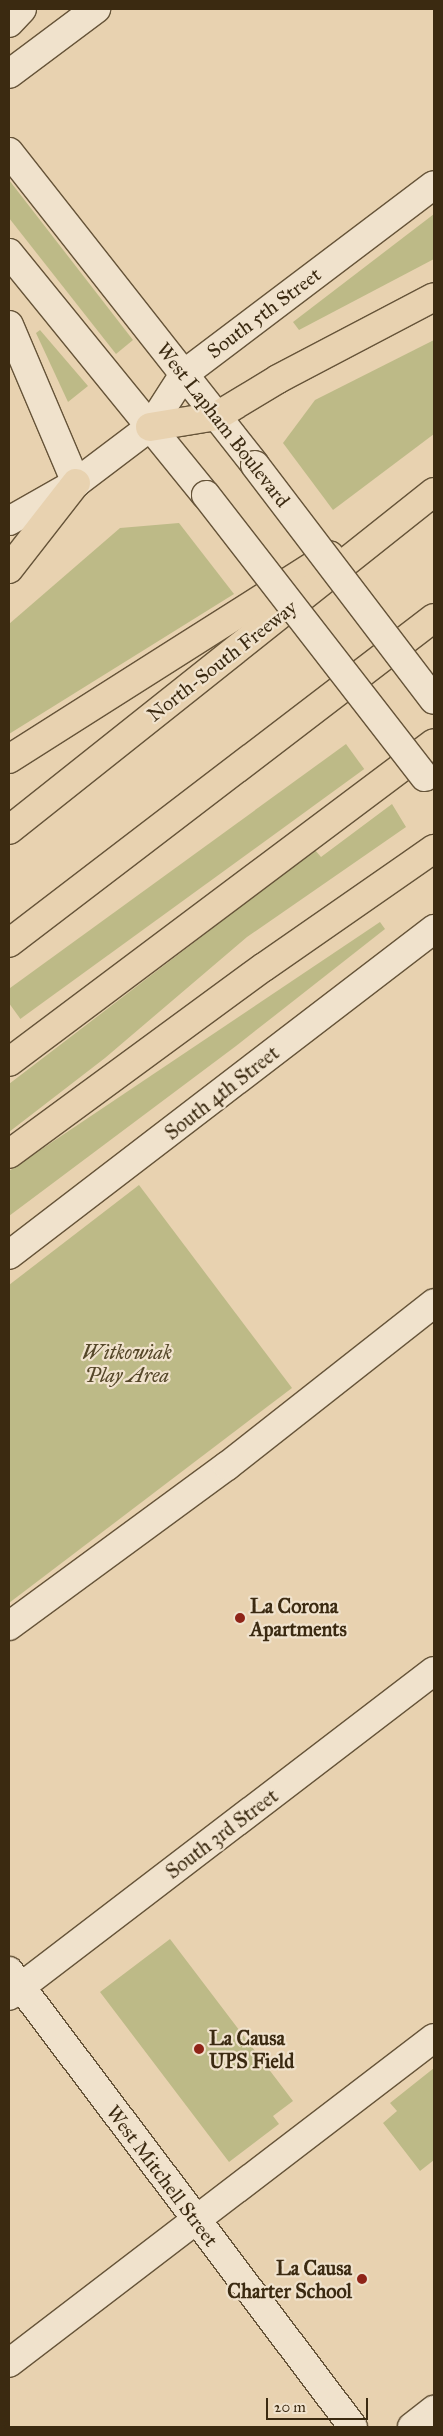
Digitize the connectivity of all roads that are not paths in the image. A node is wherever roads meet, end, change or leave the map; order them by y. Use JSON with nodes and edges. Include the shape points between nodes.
{"nodes":[{"id":1,"x":22,"y":9,"type":"edge"},
{"id":2,"x":96,"y":9,"type":"edge"},
{"id":3,"x":9,"y":23,"type":"edge"},
{"id":4,"x":9,"y":74,"type":"edge"},
{"id":5,"x":9,"y":152,"type":"edge"},
{"id":6,"x":434,"y":185,"type":"edge"},
{"id":7,"x":9,"y":253,"type":"edge"},
{"id":8,"x":434,"y":297,"type":"edge"},
{"id":9,"x":9,"y":325,"type":"edge"},
{"id":10,"x":184,"y":374,"type":"junction"},
{"id":11,"x":216,"y":416,"type":"junction"},
{"id":12,"x":150,"y":427,"type":"junction"},
{"id":13,"x":76,"y":483,"type":"junction"},
{"id":14,"x":434,"y":490,"type":"edge"},
{"id":15,"x":9,"y":521,"type":"edge"},
{"id":16,"x":9,"y":569,"type":"edge"},
{"id":17,"x":434,"y":618,"type":"edge"},
{"id":18,"x":434,"y":700,"type":"edge"},
{"id":19,"x":434,"y":743,"type":"edge"},
{"id":20,"x":9,"y":760,"type":"edge"},
{"id":21,"x":430,"y":783,"type":"edge"},
{"id":22,"x":9,"y":830,"type":"edge"},
{"id":23,"x":434,"y":849,"type":"edge"},
{"id":24,"x":434,"y":930,"type":"edge"},
{"id":25,"x":9,"y":943,"type":"edge"},
{"id":26,"x":9,"y":1062,"type":"edge"},
{"id":27,"x":9,"y":1154,"type":"edge"},
{"id":28,"x":9,"y":1256,"type":"edge"},
{"id":29,"x":434,"y":1303,"type":"edge"},
{"id":30,"x":9,"y":1626,"type":"edge"},
{"id":31,"x":434,"y":1671,"type":"edge"},
{"id":32,"x":13,"y":1985,"type":"edge"},
{"id":33,"x":434,"y":2038,"type":"edge"},
{"id":34,"x":195,"y":2221,"type":"junction"},
{"id":35,"x":9,"y":2363,"type":"edge"},
{"id":36,"x":434,"y":2410,"type":"edge"},
{"id":37,"x":353,"y":2427,"type":"edge"},
{"id":38,"x":412,"y":2427,"type":"edge"}],
"edges":[{"from":1,"to":3,"type":"street"},
{"from":2,"to":4,"type":"street"},
{"from":5,"to":10,"type":"street","name":"West Lapham Boulevard"},
{"from":6,"to":10,"type":"street","name":"South 5th Street"},
{"from":7,"to":12,"type":"street"},
{"from":8,"to":11,"type":"highway","via":[[278,378]]},
{"from":9,"to":13,"type":"street"},
{"from":10,"to":11,"type":"street","name":"West Lapham Boulevard"},
{"from":10,"to":12,"type":"street","name":"South 5th Street"},
{"from":11,"to":12,"type":"highway"},
{"from":11,"to":18,"type":"street","name":"West Lapham Boulevard","bridge":true},
{"from":12,"to":13,"type":"street","name":"South 5th Street"},
{"from":12,"to":21,"type":"street","bridge":true},
{"from":13,"to":15,"type":"street","name":"South 5th Street"},
{"from":13,"to":16,"type":"highway"},
{"from":14,"to":20,"type":"highway"},
{"from":14,"to":22,"type":"highway","name":"North-South Freeway"},
{"from":17,"to":25,"type":"highway"},
{"from":19,"to":26,"type":"highway"},
{"from":23,"to":27,"type":"highway","via":[[264,967]]},
{"from":24,"to":28,"type":"street","name":"South 4th Street"},
{"from":29,"to":30,"type":"street","via":[[234,1460]]},
{"from":31,"to":32,"type":"street","name":"South 3rd Street"},
{"from":32,"to":34,"type":"street","name":"West Mitchell Street"},
{"from":33,"to":34,"type":"street"},
{"from":34,"to":35,"type":"street"},
{"from":34,"to":37,"type":"street","name":"West Mitchell Street"},
{"from":36,"to":38,"type":"street"}]}
